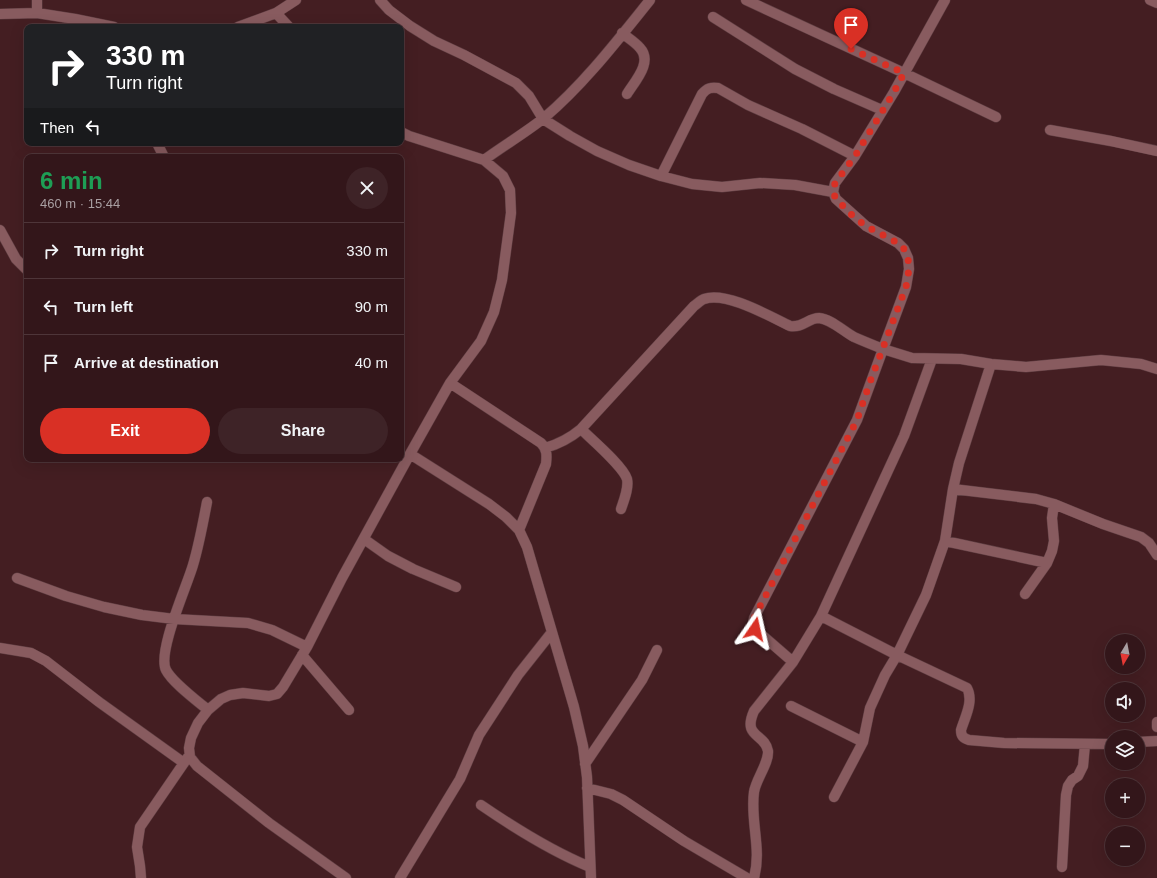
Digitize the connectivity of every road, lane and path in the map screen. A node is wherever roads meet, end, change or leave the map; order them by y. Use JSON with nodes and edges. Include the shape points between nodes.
{"nodes":[{"id":1,"x":37,"y":0,"type":"edge"},
{"id":2,"x":296,"y":0,"type":"edge"},
{"id":3,"x":380,"y":0,"type":"edge"},
{"id":4,"x":650,"y":0,"type":"edge"},
{"id":5,"x":746,"y":0,"type":"edge"},
{"id":6,"x":945,"y":0,"type":"edge"},
{"id":7,"x":1150,"y":0,"type":"edge"},
{"id":8,"x":1157,"y":3,"type":"edge"},
{"id":9,"x":37,"y":13,"type":"junction"},
{"id":10,"x":0,"y":14,"type":"edge"},
{"id":11,"x":276,"y":14,"type":"junction"},
{"id":12,"x":713,"y":17,"type":"dead end"},
{"id":13,"x":77,"y":23,"type":"edge"},
{"id":14,"x":247,"y":24,"type":"edge"},
{"id":15,"x":286,"y":24,"type":"edge"},
{"id":16,"x":622,"y":33,"type":"junction"},
{"id":17,"x":904,"y":73,"type":"junction"},
{"id":18,"x":627,"y":94,"type":"dead end"},
{"id":19,"x":882,"y":110,"type":"junction"},
{"id":20,"x":996,"y":117,"type":"dead end"},
{"id":21,"x":543,"y":118,"type":"junction"},
{"id":22,"x":1050,"y":130,"type":"dead end"},
{"id":23,"x":404,"y":134,"type":"edge"},
{"id":24,"x":1157,"y":151,"type":"edge"},
{"id":25,"x":855,"y":156,"type":"junction"},
{"id":26,"x":484,"y":160,"type":"junction"},
{"id":27,"x":661,"y":176,"type":"junction"},
{"id":28,"x":833,"y":192,"type":"junction"},
{"id":29,"x":0,"y":230,"type":"edge"},
{"id":30,"x":24,"y":267,"type":"edge"},
{"id":31,"x":882,"y":349,"type":"junction"},
{"id":32,"x":932,"y":359,"type":"junction"},
{"id":33,"x":991,"y":364,"type":"junction"},
{"id":34,"x":1157,"y":369,"type":"edge"},
{"id":35,"x":450,"y":383,"type":"junction"},
{"id":36,"x":580,"y":429,"type":"junction"},
{"id":37,"x":545,"y":448,"type":"junction"},
{"id":38,"x":410,"y":454,"type":"junction"},
{"id":39,"x":953,"y":489,"type":"junction"},
{"id":40,"x":207,"y":502,"type":"dead end"},
{"id":41,"x":1054,"y":504,"type":"junction"},
{"id":42,"x":621,"y":509,"type":"dead end"},
{"id":43,"x":519,"y":530,"type":"junction"},
{"id":44,"x":364,"y":539,"type":"junction"},
{"id":45,"x":945,"y":541,"type":"junction"},
{"id":46,"x":1157,"y":554,"type":"edge"},
{"id":47,"x":1047,"y":564,"type":"junction"},
{"id":48,"x":17,"y":578,"type":"dead end"},
{"id":49,"x":456,"y":587,"type":"dead end"},
{"id":50,"x":1026,"y":594,"type":"dead end"},
{"id":51,"x":821,"y":616,"type":"junction"},
{"id":52,"x":174,"y":619,"type":"junction"},
{"id":53,"x":552,"y":632,"type":"junction"},
{"id":54,"x":0,"y":648,"type":"edge"},
{"id":55,"x":657,"y":650,"type":"dead end"},
{"id":56,"x":304,"y":651,"type":"junction"},
{"id":57,"x":897,"y":655,"type":"junction"},
{"id":58,"x":793,"y":662,"type":"junction"},
{"id":59,"x":791,"y":706,"type":"dead end"},
{"id":60,"x":208,"y":710,"type":"junction"},
{"id":61,"x":349,"y":710,"type":"dead end"},
{"id":62,"x":1157,"y":722,"type":"edge"},
{"id":63,"x":1157,"y":727,"type":"edge"},
{"id":64,"x":1157,"y":741,"type":"edge"},
{"id":65,"x":863,"y":742,"type":"junction"},
{"id":66,"x":1145,"y":742,"type":"edge"},
{"id":67,"x":1085,"y":744,"type":"junction"},
{"id":68,"x":1105,"y":744,"type":"edge"},
{"id":69,"x":190,"y":754,"type":"junction"},
{"id":70,"x":184,"y":762,"type":"junction"},
{"id":71,"x":585,"y":764,"type":"junction"},
{"id":72,"x":587,"y":788,"type":"junction"},
{"id":73,"x":834,"y":797,"type":"dead end"},
{"id":74,"x":481,"y":805,"type":"dead end"},
{"id":75,"x":590,"y":867,"type":"junction"},
{"id":76,"x":1062,"y":867,"type":"dead end"},
{"id":77,"x":141,"y":878,"type":"edge"},
{"id":78,"x":346,"y":878,"type":"edge"},
{"id":79,"x":400,"y":878,"type":"edge"},
{"id":80,"x":591,"y":878,"type":"edge"},
{"id":81,"x":747,"y":878,"type":"edge"},
{"id":82,"x":754,"y":878,"type":"edge"}],
"edges":[{"from":1,"to":9,"type":"street"},
{"from":2,"to":11,"type":"street"},
{"from":3,"to":21,"type":"street","via":[[389,10],[434,41],[516,83],[529,96]]},
{"from":4,"to":16,"type":"street"},
{"from":5,"to":17,"type":"street"},
{"from":6,"to":17,"type":"street"},
{"from":7,"to":8,"type":"street"},
{"from":9,"to":10,"type":"street"},
{"from":9,"to":13,"type":"street"},
{"from":11,"to":14,"type":"street"},
{"from":11,"to":15,"type":"street"},
{"from":12,"to":19,"type":"street","via":[[795,69]]},
{"from":16,"to":18,"type":"street","via":[[640,48],[644,55],[644,65]]},
{"from":16,"to":21,"type":"street","via":[[571,92]]},
{"from":17,"to":19,"type":"street"},
{"from":17,"to":20,"type":"street"},
{"from":19,"to":25,"type":"street"},
{"from":21,"to":26,"type":"street"},
{"from":21,"to":27,"type":"street","via":[[597,151]]},
{"from":22,"to":24,"type":"street"},
{"from":23,"to":26,"type":"street"},
{"from":25,"to":27,"type":"street","via":[[713,87],[702,94]]},
{"from":25,"to":28,"type":"street","via":[[835,183]]},
{"from":26,"to":35,"type":"street","via":[[503,176],[510,190],[511,213],[502,280],[494,312],[481,341]]},
{"from":27,"to":28,"type":"street","via":[[707,186],[767,183]]},
{"from":28,"to":31,"type":"street","via":[[836,199],[862,222],[898,243],[908,258],[906,287]]},
{"from":29,"to":30,"type":"street","via":[[16,259]]},
{"from":31,"to":32,"type":"street","via":[[912,358]]},
{"from":31,"to":36,"type":"street","via":[[821,318],[815,318],[796,327],[733,300],[718,297],[704,299],[694,306]]},
{"from":31,"to":58,"type":"street","via":[[857,420],[754,618],[755,629]]},
{"from":32,"to":33,"type":"street","via":[[962,359]]},
{"from":32,"to":51,"type":"street","via":[[904,436]]},
{"from":33,"to":34,"type":"street","via":[[1026,367],[1101,360],[1141,364]]},
{"from":33,"to":39,"type":"street","via":[[959,462]]},
{"from":35,"to":37,"type":"street"},
{"from":35,"to":38,"type":"street"},
{"from":36,"to":37,"type":"street","via":[[560,444]]},
{"from":36,"to":42,"type":"street","via":[[622,469],[627,479],[627,489]]},
{"from":37,"to":43,"type":"street","via":[[546,464]]},
{"from":38,"to":43,"type":"street","via":[[489,504]]},
{"from":38,"to":44,"type":"street"},
{"from":39,"to":41,"type":"street","via":[[1036,499]]},
{"from":39,"to":45,"type":"street"},
{"from":40,"to":52,"type":"street","via":[[194,565]]},
{"from":41,"to":46,"type":"street","via":[[1141,537]]},
{"from":41,"to":47,"type":"street","via":[[1054,541]]},
{"from":43,"to":53,"type":"street","via":[[527,547]]},
{"from":44,"to":49,"type":"street","via":[[412,569]]},
{"from":44,"to":56,"type":"street"},
{"from":45,"to":47,"type":"street"},
{"from":45,"to":57,"type":"street","via":[[926,595]]},
{"from":47,"to":50,"type":"street"},
{"from":48,"to":52,"type":"street","via":[[104,607]]},
{"from":51,"to":57,"type":"street"},
{"from":51,"to":58,"type":"street"},
{"from":52,"to":56,"type":"street","via":[[248,623],[272,630]]},
{"from":52,"to":60,"type":"street","via":[[163,662],[171,678]]},
{"from":53,"to":71,"type":"street","via":[[574,707]]},
{"from":53,"to":79,"type":"street","via":[[518,675],[479,735],[460,779]]},
{"from":54,"to":70,"type":"street","via":[[31,653],[46,661]]},
{"from":55,"to":71,"type":"street","via":[[642,680]]},
{"from":56,"to":60,"type":"street","via":[[277,694],[230,695]]},
{"from":56,"to":61,"type":"street"},
{"from":57,"to":65,"type":"street","via":[[870,708]]},
{"from":57,"to":67,"type":"street","via":[[967,688],[970,700],[961,730],[964,738],[1004,743]]},
{"from":58,"to":82,"type":"street","via":[[750,719],[753,733],[768,750],[754,790],[758,848]]},
{"from":59,"to":65,"type":"street"},
{"from":60,"to":69,"type":"street","via":[[191,738]]},
{"from":62,"to":63,"type":"street"},
{"from":64,"to":66,"type":"street"},
{"from":65,"to":73,"type":"street"},
{"from":67,"to":68,"type":"street"},
{"from":67,"to":76,"type":"street","via":[[1083,766],[1068,786],[1066,795]]},
{"from":69,"to":70,"type":"street"},
{"from":69,"to":78,"type":"street","via":[[197,766],[269,823]]},
{"from":70,"to":77,"type":"street","via":[[140,826],[137,847]]},
{"from":71,"to":72,"type":"street"},
{"from":72,"to":75,"type":"street"},
{"from":72,"to":81,"type":"street","via":[[623,800],[684,841]]},
{"from":74,"to":75,"type":"street","via":[[534,840]]},
{"from":75,"to":80,"type":"street"}]}
